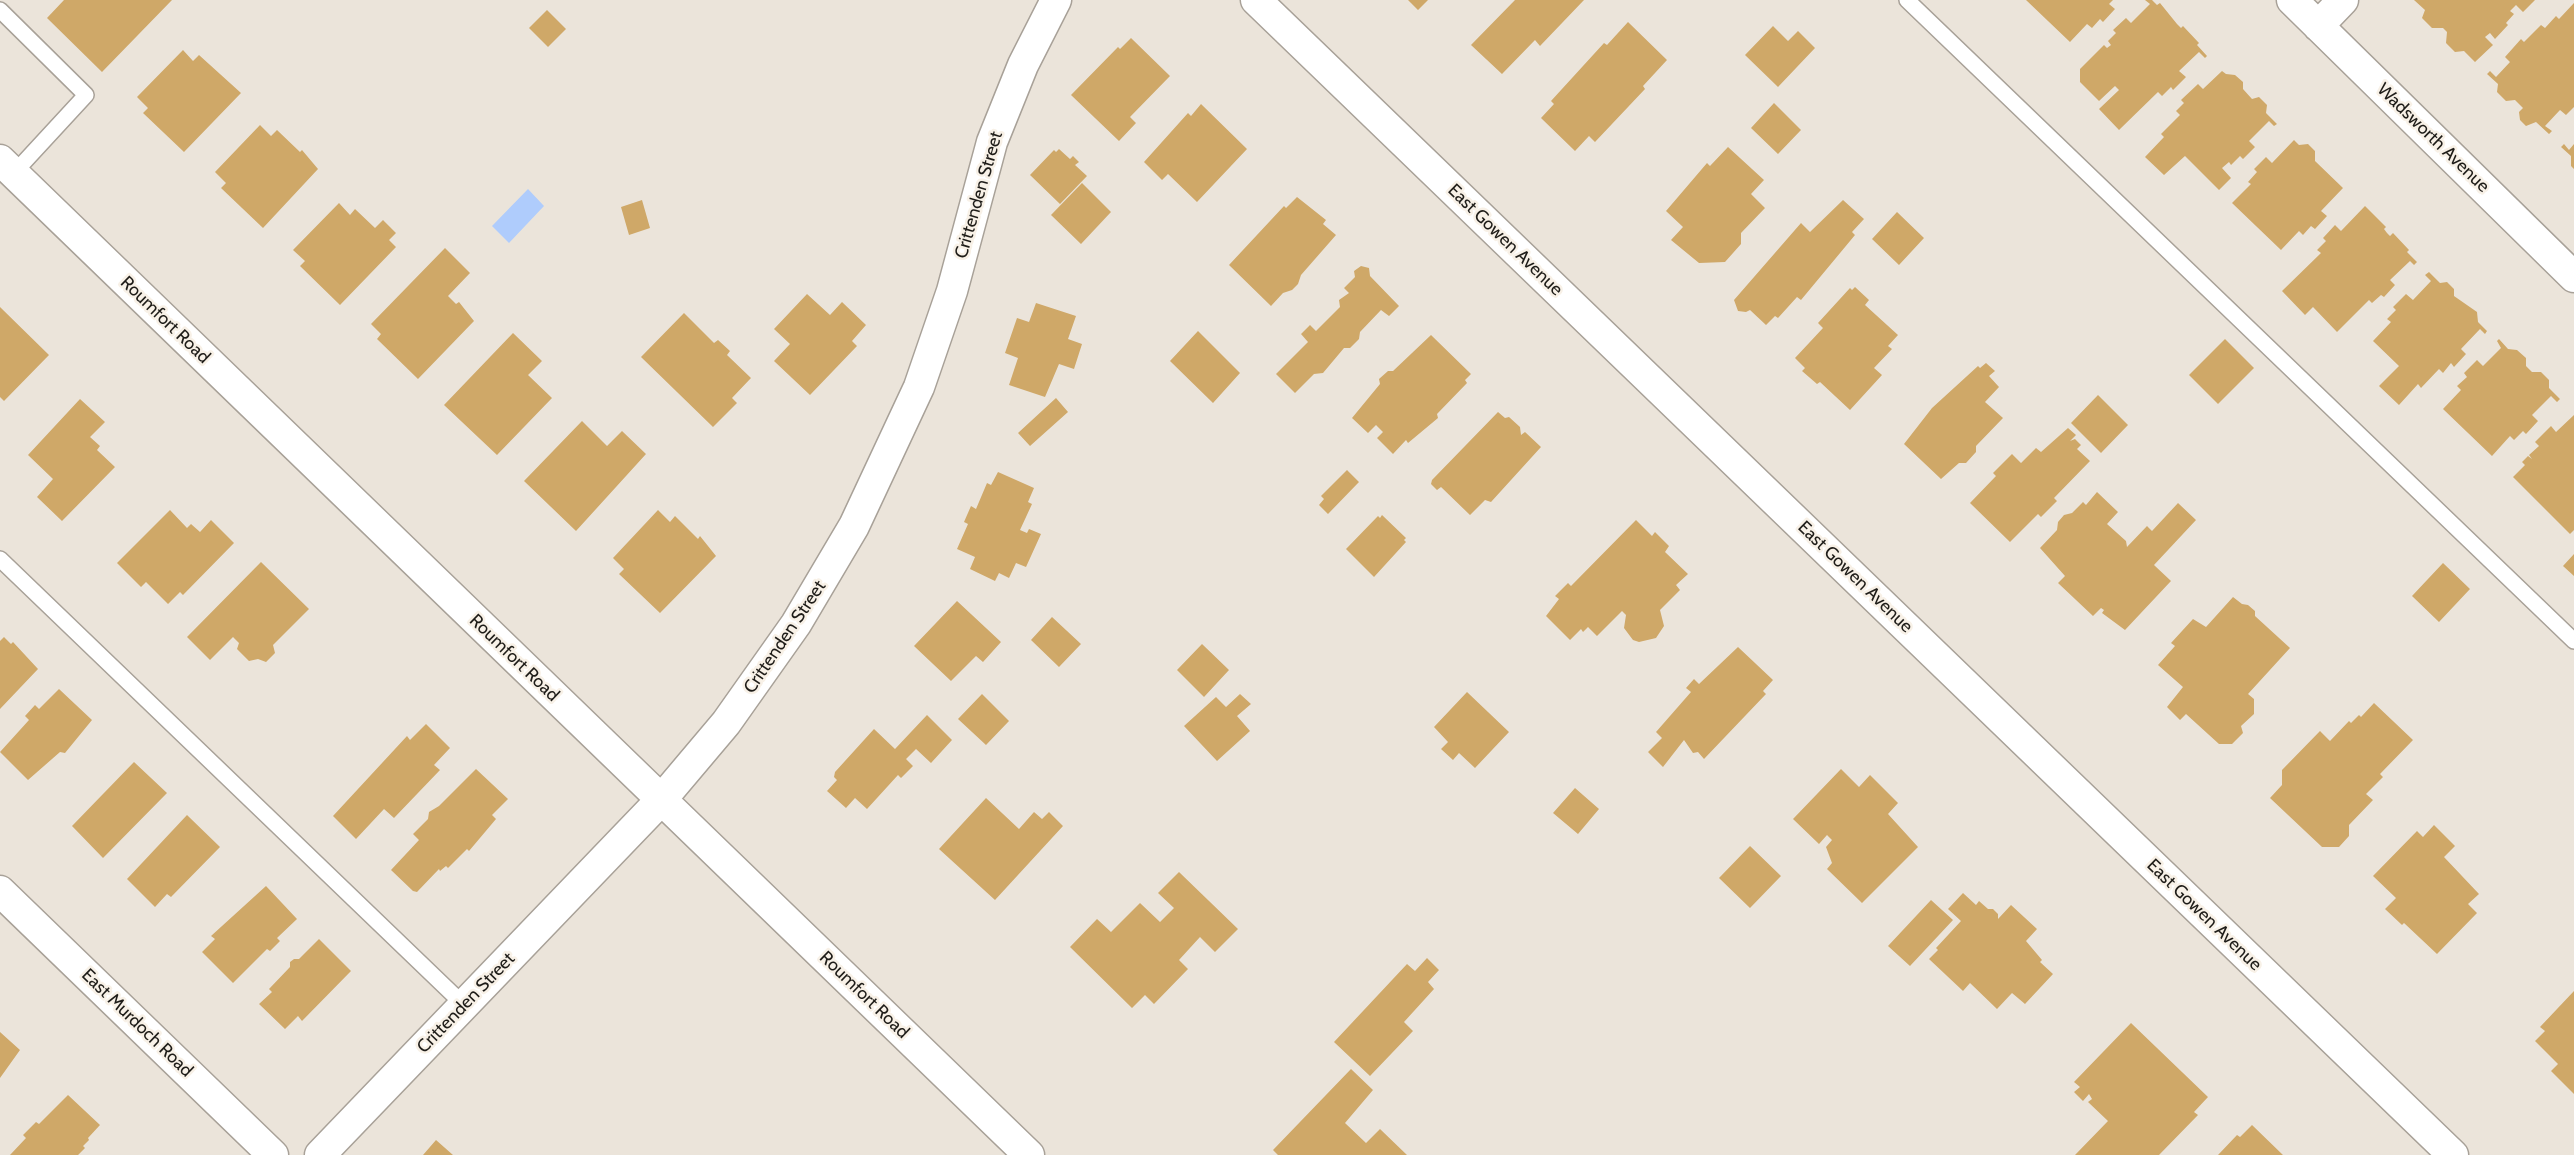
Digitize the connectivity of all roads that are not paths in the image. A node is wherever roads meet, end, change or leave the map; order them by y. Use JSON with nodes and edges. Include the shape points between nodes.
{"nodes":[{"id":1,"x":1056,"y":0,"type":"edge"},
{"id":2,"x":1256,"y":0,"type":"edge"},
{"id":3,"x":1907,"y":0,"type":"edge"},
{"id":4,"x":2292,"y":0,"type":"edge"},
{"id":5,"x":2343,"y":0,"type":"edge"},
{"id":6,"x":0,"y":10,"type":"edge"},
{"id":7,"x":2318,"y":26,"type":"junction"},
{"id":8,"x":7,"y":166,"type":"edge"},
{"id":9,"x":2574,"y":277,"type":"edge"},
{"id":10,"x":0,"y":559,"type":"edge"},
{"id":11,"x":2574,"y":641,"type":"edge"},
{"id":12,"x":661,"y":800,"type":"junction"},
{"id":13,"x":0,"y":891,"type":"edge"},
{"id":14,"x":464,"y":1005,"type":"junction"},
{"id":15,"x":273,"y":1155,"type":"edge"},
{"id":16,"x":320,"y":1155,"type":"edge"},
{"id":17,"x":1029,"y":1155,"type":"edge"},
{"id":18,"x":2453,"y":1155,"type":"edge"}],
"edges":[{"from":1,"to":12,"type":"street","name":"Crittenden Street","via":[[1023,65],[992,142],[946,310],[919,387],[877,480],[834,562],[789,634],[726,723]]},
{"from":2,"to":18,"type":"street","name":"East Gowen Avenue"},
{"from":3,"to":11,"type":"lane"},
{"from":4,"to":7,"type":"street","name":"Wadsworth Avenue"},
{"from":5,"to":7,"type":"street"},
{"from":6,"to":8,"type":"lane","via":[[86,95]]},
{"from":7,"to":9,"type":"street","name":"Wadsworth Avenue"},
{"from":8,"to":12,"type":"street","name":"Roumfort Road"},
{"from":10,"to":14,"type":"lane"},
{"from":12,"to":14,"type":"street","name":"Crittenden Street"},
{"from":12,"to":17,"type":"street","name":"Roumfort Road"},
{"from":13,"to":15,"type":"street","name":"East Murdoch Road"},
{"from":14,"to":16,"type":"street","name":"Crittenden Street"}]}
